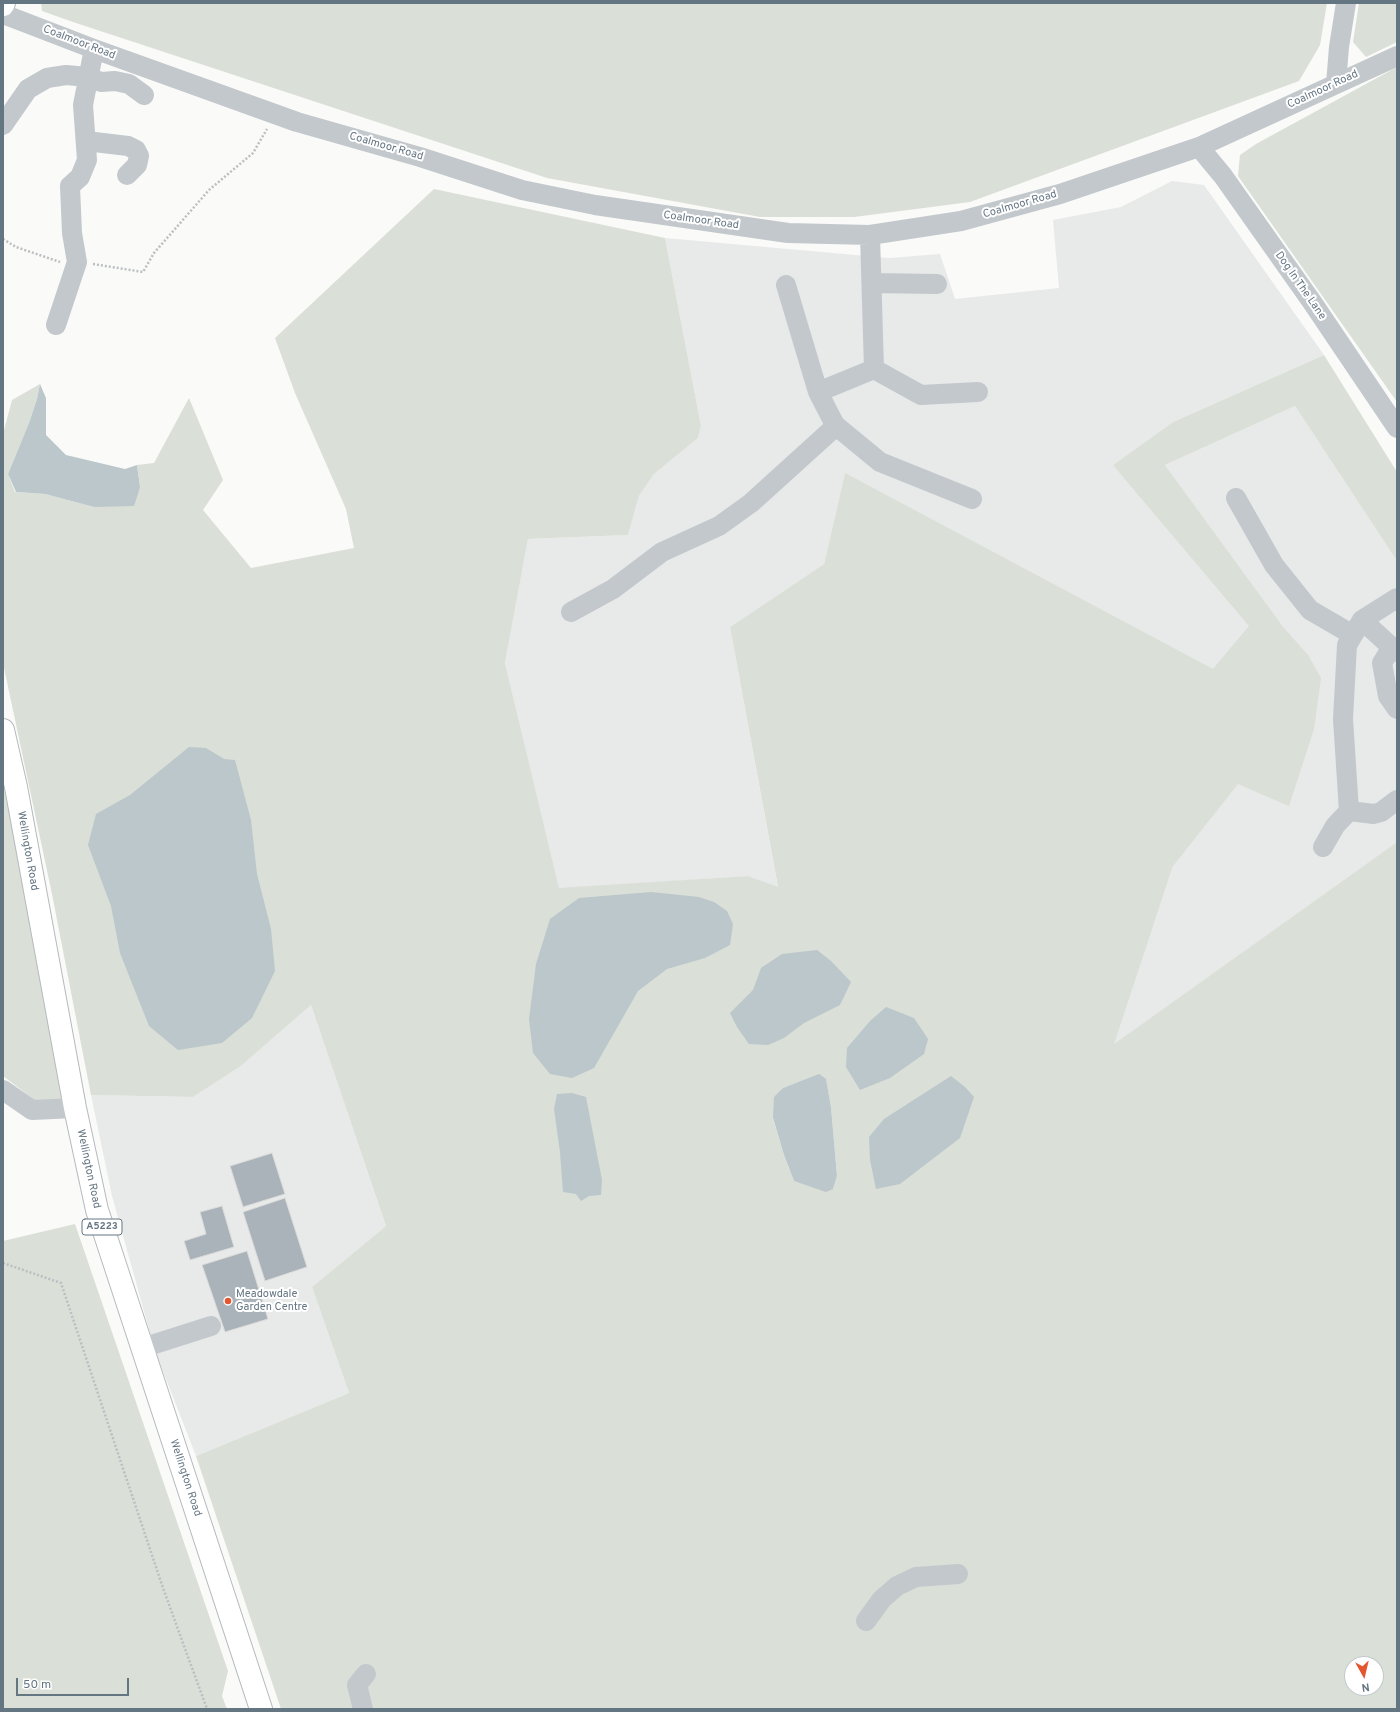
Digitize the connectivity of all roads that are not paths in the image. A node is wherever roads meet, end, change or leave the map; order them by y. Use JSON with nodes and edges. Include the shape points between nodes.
{"nodes":[{"id":1,"x":1346,"y":3,"type":"edge"},
{"id":2,"x":3,"y":14,"type":"edge"},
{"id":3,"x":94,"y":49,"type":"junction"},
{"id":4,"x":1397,"y":56,"type":"edge"},
{"id":5,"x":88,"y":77,"type":"junction"},
{"id":6,"x":1336,"y":84,"type":"junction"},
{"id":7,"x":144,"y":95,"type":"dead end"},
{"id":8,"x":3,"y":125,"type":"edge"},
{"id":9,"x":86,"y":141,"type":"junction"},
{"id":10,"x":1198,"y":148,"type":"junction"},
{"id":11,"x":127,"y":175,"type":"dead end"},
{"id":12,"x":870,"y":235,"type":"junction"},
{"id":13,"x":872,"y":283,"type":"junction"},
{"id":14,"x":786,"y":284,"type":"dead end"},
{"id":15,"x":937,"y":284,"type":"dead end"},
{"id":16,"x":56,"y":325,"type":"dead end"},
{"id":17,"x":874,"y":369,"type":"junction"},
{"id":18,"x":818,"y":392,"type":"junction"},
{"id":19,"x":978,"y":392,"type":"dead end"},
{"id":20,"x":836,"y":426,"type":"junction"},
{"id":21,"x":1397,"y":428,"type":"edge"},
{"id":22,"x":1236,"y":498,"type":"dead end"},
{"id":23,"x":972,"y":499,"type":"dead end"},
{"id":24,"x":1397,"y":598,"type":"edge"},
{"id":25,"x":571,"y":612,"type":"dead end"},
{"id":26,"x":1358,"y":627,"type":"junction"},
{"id":27,"x":1395,"y":650,"type":"edge"},
{"id":28,"x":1397,"y":709,"type":"edge"},
{"id":29,"x":3,"y":730,"type":"edge"},
{"id":30,"x":1397,"y":800,"type":"edge"},
{"id":31,"x":1349,"y":811,"type":"junction"},
{"id":32,"x":1323,"y":847,"type":"dead end"},
{"id":33,"x":3,"y":1090,"type":"edge"},
{"id":34,"x":75,"y":1108,"type":"junction"},
{"id":35,"x":211,"y":1326,"type":"dead end"},
{"id":36,"x":142,"y":1348,"type":"junction"},
{"id":37,"x":958,"y":1574,"type":"dead end"},
{"id":38,"x":866,"y":1621,"type":"dead end"},
{"id":39,"x":366,"y":1674,"type":"dead end"},
{"id":40,"x":261,"y":1709,"type":"edge"},
{"id":41,"x":363,"y":1709,"type":"edge"}],
"edges":[{"from":1,"to":6,"type":"street"},
{"from":2,"to":3,"type":"street","name":"Coalmoor Road"},
{"from":3,"to":5,"type":"street"},
{"from":3,"to":12,"type":"street","name":"Coalmoor Road","via":[[275,114],[522,190],[595,205],[788,233]]},
{"from":4,"to":6,"type":"street","name":"Coalmoor Road"},
{"from":5,"to":7,"type":"street","via":[[101,82],[129,84]]},
{"from":5,"to":8,"type":"street","via":[[66,75],[47,78],[28,89]]},
{"from":5,"to":9,"type":"street","via":[[83,106]]},
{"from":6,"to":10,"type":"street","name":"Coalmoor Road"},
{"from":9,"to":11,"type":"street","via":[[128,146],[136,150],[139,156],[137,165]]},
{"from":9,"to":16,"type":"street","via":[[87,160],[80,177],[70,186],[72,234],[77,262]]},
{"from":10,"to":12,"type":"street","name":"Coalmoor Road","via":[[1060,194],[961,222]]},
{"from":10,"to":21,"type":"street","name":"Dog In The Lane","via":[[1228,182]]},
{"from":12,"to":13,"type":"street"},
{"from":13,"to":15,"type":"street"},
{"from":13,"to":17,"type":"street"},
{"from":14,"to":18,"type":"street"},
{"from":17,"to":18,"type":"street"},
{"from":17,"to":19,"type":"street","via":[[921,395]]},
{"from":18,"to":20,"type":"street"},
{"from":20,"to":23,"type":"street","via":[[880,462]]},
{"from":20,"to":25,"type":"street","via":[[751,503],[719,526],[662,552],[613,589]]},
{"from":22,"to":26,"type":"street","via":[[1274,565],[1310,610]]},
{"from":24,"to":26,"type":"street"},
{"from":26,"to":27,"type":"street"},
{"from":26,"to":31,"type":"street","via":[[1348,645],[1343,719]]},
{"from":27,"to":28,"type":"street","via":[[1382,663],[1388,696]]},
{"from":29,"to":34,"type":"main road","name":"Wellington Road","number":"A5223"},
{"from":30,"to":31,"type":"street","via":[[1374,814]]},
{"from":31,"to":32,"type":"street","via":[[1335,826]]},
{"from":33,"to":34,"type":"street","via":[[32,1110]]},
{"from":34,"to":36,"type":"main road","name":"Wellington Road","number":"A5223","via":[[97,1210]]},
{"from":35,"to":36,"type":"street"},
{"from":36,"to":40,"type":"main road","name":"Wellington Road","number":"A5223"},
{"from":37,"to":38,"type":"street","via":[[916,1577],[897,1586],[882,1599]]},
{"from":39,"to":41,"type":"street","via":[[357,1685]]}]}
